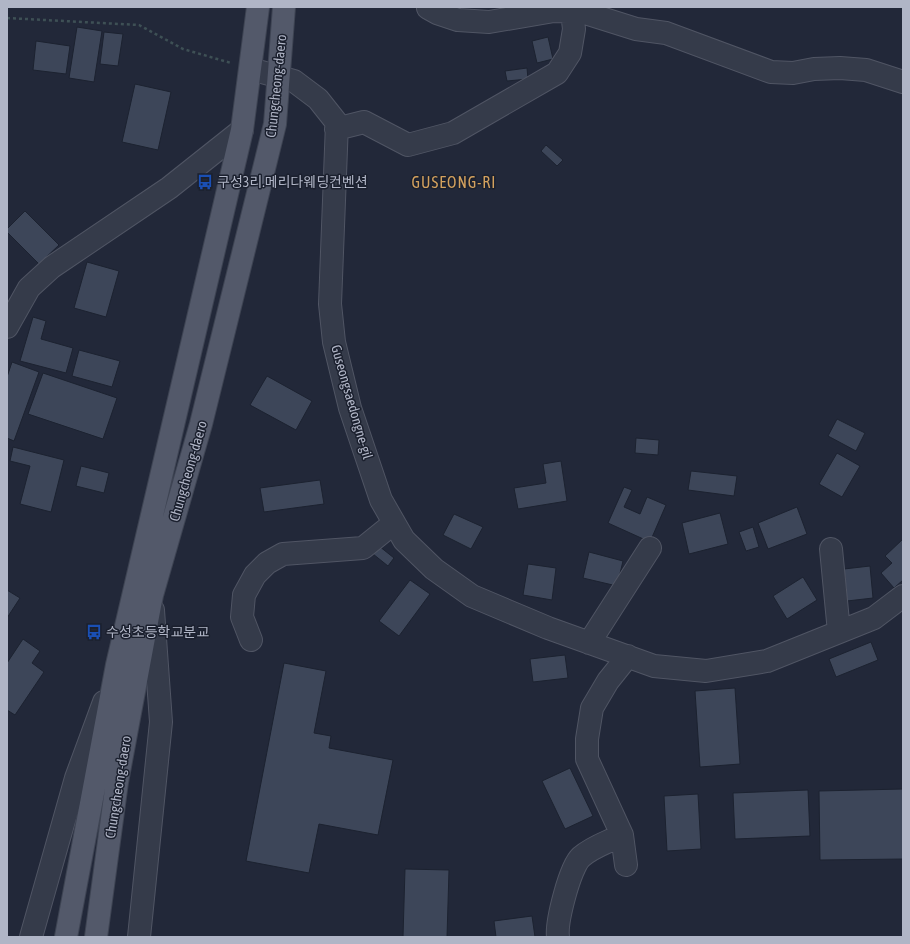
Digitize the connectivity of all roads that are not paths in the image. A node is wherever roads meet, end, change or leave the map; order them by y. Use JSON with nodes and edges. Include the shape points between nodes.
{"nodes":[{"id":1,"x":258,"y":7,"type":"edge"},
{"id":2,"x":284,"y":7,"type":"edge"},
{"id":3,"x":428,"y":8,"type":"dead end"},
{"id":4,"x":572,"y":12,"type":"junction"},
{"id":5,"x":251,"y":69,"type":"junction"},
{"id":6,"x":278,"y":76,"type":"junction"},
{"id":7,"x":903,"y":82,"type":"edge"},
{"id":8,"x":336,"y":129,"type":"junction"},
{"id":9,"x":242,"y":130,"type":"junction"},
{"id":10,"x":7,"y":327,"type":"edge"},
{"id":11,"x":394,"y":523,"type":"junction"},
{"id":12,"x":650,"y":548,"type":"dead end"},
{"id":13,"x":831,"y":549,"type":"dead end"},
{"id":14,"x":152,"y":596,"type":"junction"},
{"id":15,"x":903,"y":596,"type":"edge"},
{"id":16,"x":840,"y":632,"type":"junction"},
{"id":17,"x":251,"y":640,"type":"dead end"},
{"id":18,"x":589,"y":643,"type":"junction"},
{"id":19,"x":628,"y":656,"type":"junction"},
{"id":20,"x":117,"y":665,"type":"junction"},
{"id":21,"x":622,"y":835,"type":"junction"},
{"id":22,"x":626,"y":865,"type":"dead end"},
{"id":23,"x":556,"y":934,"type":"edge"},
{"id":24,"x":31,"y":937,"type":"edge"},
{"id":25,"x":66,"y":937,"type":"edge"},
{"id":26,"x":96,"y":937,"type":"edge"},
{"id":27,"x":139,"y":937,"type":"edge"}],
"edges":[{"from":1,"to":5,"type":"main road","name":"Chungcheong-daero"},
{"from":2,"to":6,"type":"main road","name":"Chungcheong-daero"},
{"from":3,"to":4,"type":"street","via":[[437,14],[458,20],[489,22],[554,11]]},
{"from":4,"to":7,"type":"street","via":[[582,12],[636,29],[666,33],[771,72],[793,73],[840,68],[866,70]]},
{"from":4,"to":8,"type":"street","via":[[574,29],[570,54],[558,73],[453,133],[408,145],[364,122]]},
{"from":5,"to":6,"type":"street","name":"Guseongsaedongne-gil"},
{"from":5,"to":9,"type":"main road","name":"Chungcheong-daero"},
{"from":6,"to":8,"type":"street","name":"Guseongsaedongne-gil","via":[[294,81],[318,99],[337,122]]},
{"from":6,"to":14,"type":"main road","name":"Chungcheong-daero","via":[[275,124],[252,222],[201,424]]},
{"from":8,"to":11,"type":"street","name":"Guseongsaedongne-gil","via":[[330,304],[334,342],[350,408],[381,500]]},
{"from":9,"to":10,"type":"street","via":[[169,188],[52,267],[29,288]]},
{"from":9,"to":20,"type":"main road","name":"Chungcheong-daero"},
{"from":11,"to":17,"type":"street","via":[[363,548],[283,554],[267,564],[254,575],[244,595],[242,617]]},
{"from":11,"to":18,"type":"street","name":"Guseongsaedongne-gil","via":[[404,540],[434,570],[472,596]]},
{"from":12,"to":18,"type":"street"},
{"from":13,"to":16,"type":"street"},
{"from":14,"to":26,"type":"main road","name":"Chungcheong-daero","via":[[117,782]]},
{"from":14,"to":27,"type":"street","via":[[161,722]]},
{"from":15,"to":16,"type":"street","name":"Guseongsaedongne-gil","via":[[874,618]]},
{"from":16,"to":19,"type":"street","name":"Guseongsaedongne-gil","via":[[767,661],[706,671],[654,666]]},
{"from":18,"to":19,"type":"street","name":"Guseongsaedongne-gil"},
{"from":19,"to":21,"type":"street","via":[[608,681],[592,708],[587,739],[587,758]]},
{"from":20,"to":24,"type":"street","via":[[76,778]]},
{"from":20,"to":25,"type":"main road","name":"Chungcheong-daero"},
{"from":21,"to":22,"type":"street"},
{"from":21,"to":23,"type":"street","via":[[579,858],[566,890]]}]}
